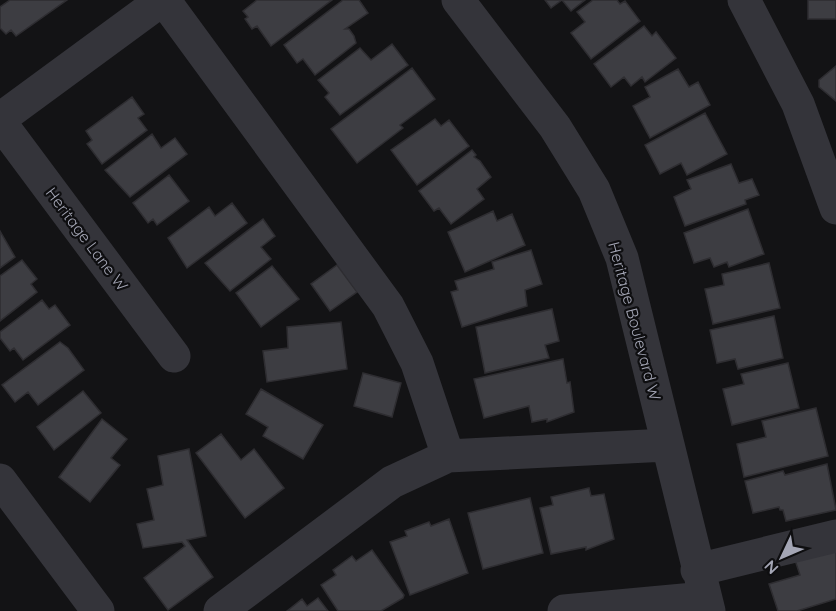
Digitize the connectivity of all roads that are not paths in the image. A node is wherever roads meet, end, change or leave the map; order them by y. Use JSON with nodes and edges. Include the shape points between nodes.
{"nodes":[{"id":1,"x":163,"y":0,"type":"edge"},
{"id":2,"x":458,"y":0,"type":"edge"},
{"id":3,"x":744,"y":0,"type":"edge"},
{"id":4,"x":0,"y":121,"type":"edge"},
{"id":5,"x":836,"y":208,"type":"edge"},
{"id":6,"x":174,"y":356,"type":"dead end"},
{"id":7,"x":667,"y":445,"type":"junction"},
{"id":8,"x":448,"y":456,"type":"junction"},
{"id":9,"x":0,"y":480,"type":"edge"},
{"id":10,"x":836,"y":536,"type":"edge"},
{"id":11,"x":704,"y":593,"type":"edge"},
{"id":12,"x":98,"y":611,"type":"edge"},
{"id":13,"x":220,"y":611,"type":"edge"},
{"id":14,"x":564,"y":611,"type":"edge"}],
"edges":[{"from":1,"to":4,"type":"street","name":"Heritage Lane W"},
{"from":1,"to":8,"type":"street","via":[[388,306],[417,363]]},
{"from":2,"to":7,"type":"street","name":"Heritage Boulevard W","via":[[555,127],[594,190],[622,258]]},
{"from":3,"to":5,"type":"street","via":[[798,104]]},
{"from":4,"to":6,"type":"street","name":"Heritage Lane W"},
{"from":7,"to":8,"type":"street"},
{"from":7,"to":11,"type":"street","name":"Heritage Boulevard W"},
{"from":8,"to":13,"type":"street","via":[[393,482]]},
{"from":9,"to":12,"type":"street"},
{"from":10,"to":11,"type":"street"},
{"from":11,"to":14,"type":"street"}]}
